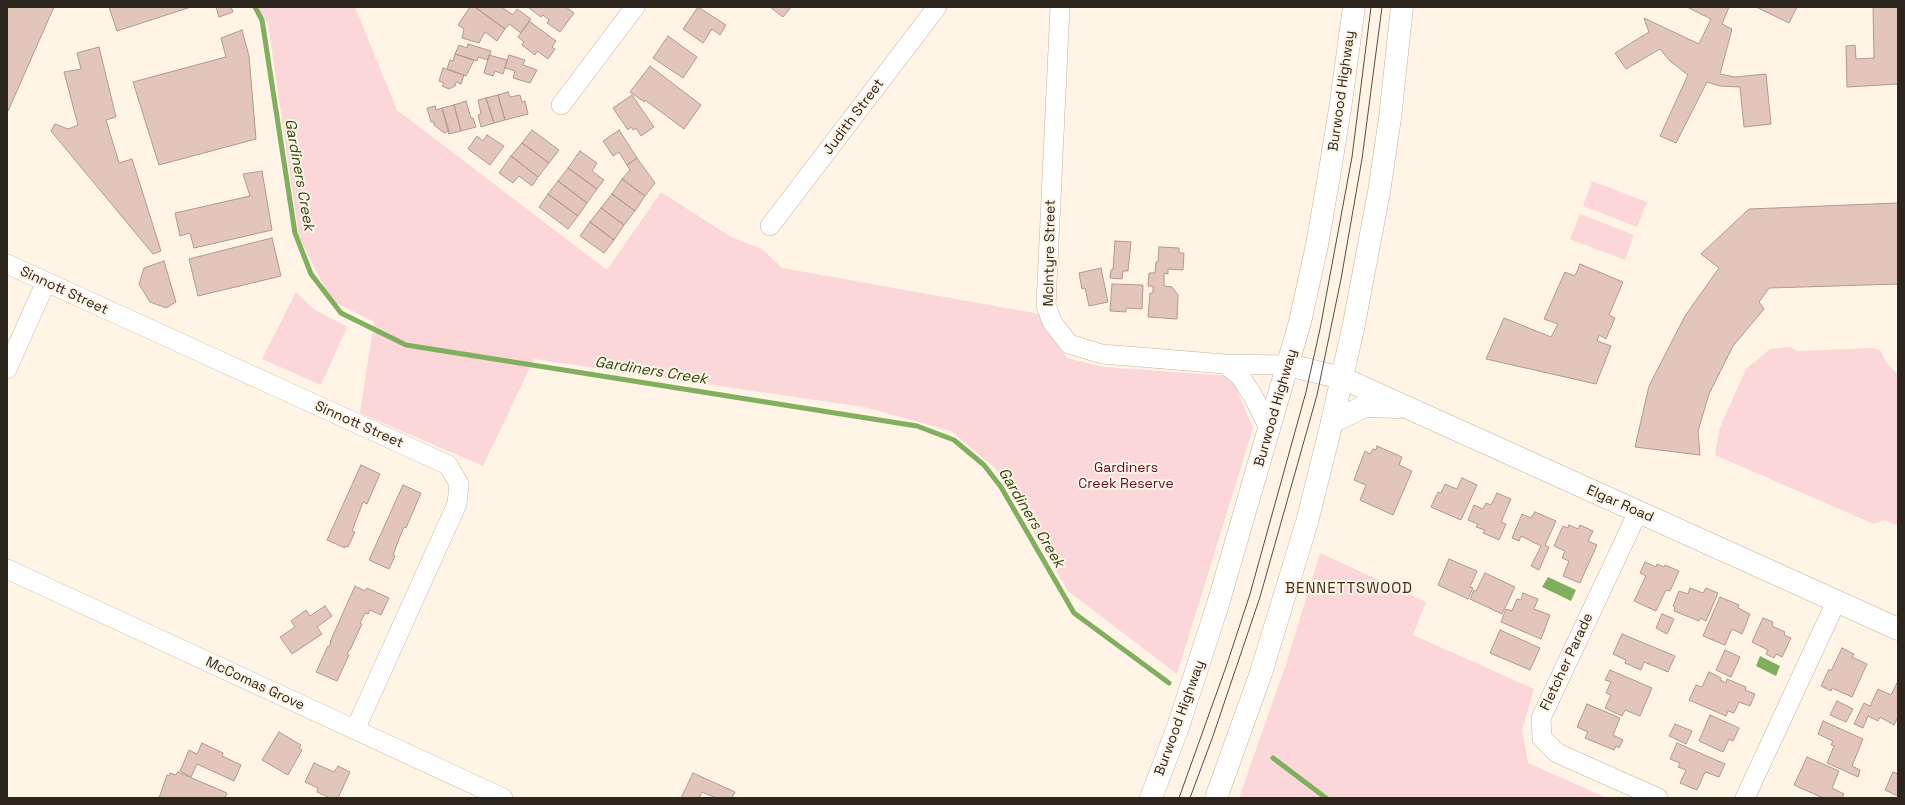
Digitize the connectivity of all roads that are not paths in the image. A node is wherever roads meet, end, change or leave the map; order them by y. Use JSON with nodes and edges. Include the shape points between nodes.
{"nodes":[{"id":1,"x":634,"y":7,"type":"edge"},
{"id":2,"x":937,"y":7,"type":"edge"},
{"id":3,"x":1060,"y":7,"type":"edge"},
{"id":4,"x":1354,"y":7,"type":"edge"},
{"id":5,"x":1402,"y":7,"type":"edge"},
{"id":6,"x":561,"y":105,"type":"dead end"},
{"id":7,"x":770,"y":226,"type":"dead end"},
{"id":8,"x":7,"y":264,"type":"edge"},
{"id":9,"x":46,"y":282,"type":"junction"},
{"id":10,"x":1224,"y":364,"type":"junction"},
{"id":11,"x":1288,"y":365,"type":"junction"},
{"id":12,"x":7,"y":369,"type":"edge"},
{"id":13,"x":1342,"y":378,"type":"junction"},
{"id":14,"x":1406,"y":407,"type":"junction"},
{"id":15,"x":1332,"y":422,"type":"junction"},
{"id":16,"x":1270,"y":430,"type":"junction"},
{"id":17,"x":1638,"y":512,"type":"junction"},
{"id":18,"x":7,"y":569,"type":"edge"},
{"id":19,"x":1836,"y":602,"type":"junction"},
{"id":20,"x":1898,"y":630,"type":"edge"},
{"id":21,"x":355,"y":730,"type":"junction"},
{"id":22,"x":503,"y":798,"type":"edge"},
{"id":23,"x":1151,"y":798,"type":"edge"},
{"id":24,"x":1216,"y":798,"type":"edge"},
{"id":25,"x":1658,"y":798,"type":"edge"},
{"id":26,"x":1745,"y":798,"type":"edge"}],
"edges":[{"from":1,"to":6,"type":"street"},
{"from":2,"to":7,"type":"street","name":"Judith Street"},
{"from":3,"to":10,"type":"street","name":"McIntyre Street","via":[[1046,305],[1052,322],[1069,344],[1102,354]]},
{"from":4,"to":11,"type":"main road","name":"Burwood Highway","via":[[1340,109],[1316,245]]},
{"from":5,"to":13,"type":"main road","via":[[1379,192]]},
{"from":8,"to":9,"type":"street","name":"Sinnott Street"},
{"from":9,"to":12,"type":"street"},
{"from":9,"to":21,"type":"street","name":"Sinnott Street","via":[[448,465],[459,484],[458,504]]},
{"from":10,"to":11,"type":"street","name":"McIntyre Street"},
{"from":10,"to":16,"type":"street","via":[[1240,376]]},
{"from":11,"to":13,"type":"main road","name":"Elgar Road"},
{"from":11,"to":16,"type":"main road","name":"Burwood Highway"},
{"from":13,"to":14,"type":"main road","name":"Elgar Road"},
{"from":13,"to":15,"type":"main road"},
{"from":14,"to":15,"type":"main road","via":[[1365,406]]},
{"from":14,"to":17,"type":"main road","name":"Elgar Road"},
{"from":15,"to":24,"type":"main road","via":[[1307,522],[1266,658]]},
{"from":16,"to":23,"type":"main road","name":"Burwood Highway","via":[[1203,653]]},
{"from":17,"to":19,"type":"main road","name":"Elgar Road"},
{"from":17,"to":25,"type":"street","name":"Fletcher Parade","via":[[1541,718],[1542,738],[1557,753]]},
{"from":18,"to":21,"type":"street","name":"McComas Grove"},
{"from":19,"to":20,"type":"main road","name":"Elgar Road"},
{"from":19,"to":26,"type":"street"},
{"from":21,"to":22,"type":"street","name":"McComas Grove"}]}
